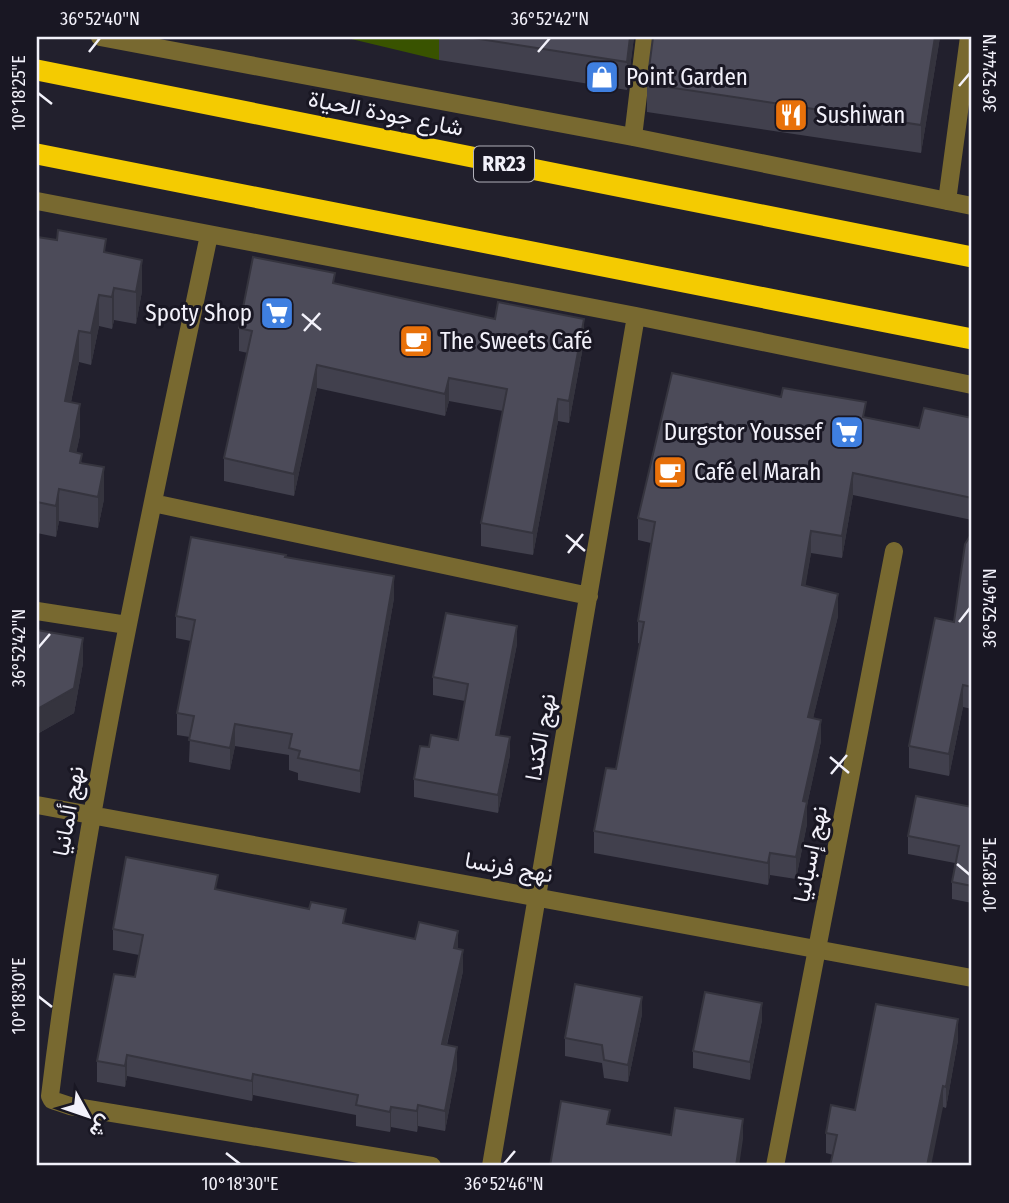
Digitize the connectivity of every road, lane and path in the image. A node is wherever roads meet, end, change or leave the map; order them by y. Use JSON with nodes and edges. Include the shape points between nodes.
{"nodes":[{"id":1,"x":100,"y":37,"type":"edge"},
{"id":2,"x":645,"y":37,"type":"edge"},
{"id":3,"x":970,"y":37,"type":"edge"},
{"id":4,"x":37,"y":70,"type":"edge"},
{"id":5,"x":633,"y":137,"type":"junction"},
{"id":6,"x":37,"y":154,"type":"edge"},
{"id":7,"x":37,"y":201,"type":"edge"},
{"id":8,"x":947,"y":201,"type":"junction"},
{"id":9,"x":972,"y":206,"type":"edge"},
{"id":10,"x":209,"y":235,"type":"junction"},
{"id":11,"x":972,"y":257,"type":"edge"},
{"id":12,"x":636,"y":316,"type":"junction"},
{"id":13,"x":972,"y":339,"type":"edge"},
{"id":14,"x":972,"y":385,"type":"edge"},
{"id":15,"x":153,"y":503,"type":"junction"},
{"id":16,"x":894,"y":551,"type":"dead end"},
{"id":17,"x":589,"y":596,"type":"junction"},
{"id":18,"x":37,"y":611,"type":"edge"},
{"id":19,"x":127,"y":625,"type":"junction"},
{"id":20,"x":37,"y":805,"type":"edge"},
{"id":21,"x":91,"y":815,"type":"junction"},
{"id":22,"x":537,"y":897,"type":"junction"},
{"id":23,"x":817,"y":949,"type":"junction"},
{"id":24,"x":972,"y":978,"type":"edge"},
{"id":25,"x":43,"y":1096,"type":"edge"},
{"id":26,"x":432,"y":1166,"type":"edge"},
{"id":27,"x":491,"y":1166,"type":"edge"},
{"id":28,"x":775,"y":1166,"type":"edge"}],
"edges":[{"from":1,"to":5,"type":"street"},
{"from":2,"to":5,"type":"street"},
{"from":3,"to":8,"type":"street"},
{"from":4,"to":11,"type":"highway","name":"شارع جودة الحياة","number":"RR23"},
{"from":5,"to":8,"type":"street"},
{"from":6,"to":13,"type":"highway"},
{"from":7,"to":10,"type":"street"},
{"from":8,"to":9,"type":"street"},
{"from":10,"to":12,"type":"street"},
{"from":10,"to":15,"type":"street","name":"نهج ألمانيا"},
{"from":12,"to":14,"type":"street"},
{"from":12,"to":17,"type":"street","name":"نهج الكندا"},
{"from":15,"to":17,"type":"street"},
{"from":15,"to":19,"type":"street","name":"نهج ألمانيا"},
{"from":16,"to":23,"type":"street","name":"نهج إسبانيا"},
{"from":17,"to":22,"type":"street","name":"نهج الكندا"},
{"from":18,"to":19,"type":"street"},
{"from":19,"to":21,"type":"street","name":"نهج ألمانيا"},
{"from":20,"to":21,"type":"street","name":"نهج فرنسا"},
{"from":21,"to":22,"type":"street","name":"نهج فرنسا"},
{"from":21,"to":25,"type":"street","name":"نهج ألمانيا"},
{"from":22,"to":23,"type":"street","name":"نهج فرنسا"},
{"from":22,"to":27,"type":"street","name":"نهج الكندا"},
{"from":23,"to":24,"type":"street","name":"نهج فرنسا"},
{"from":23,"to":28,"type":"street","name":"نهج إسبانيا"},
{"from":25,"to":26,"type":"street","name":"نهج ألمانيا","via":[[70,1105]]}]}
